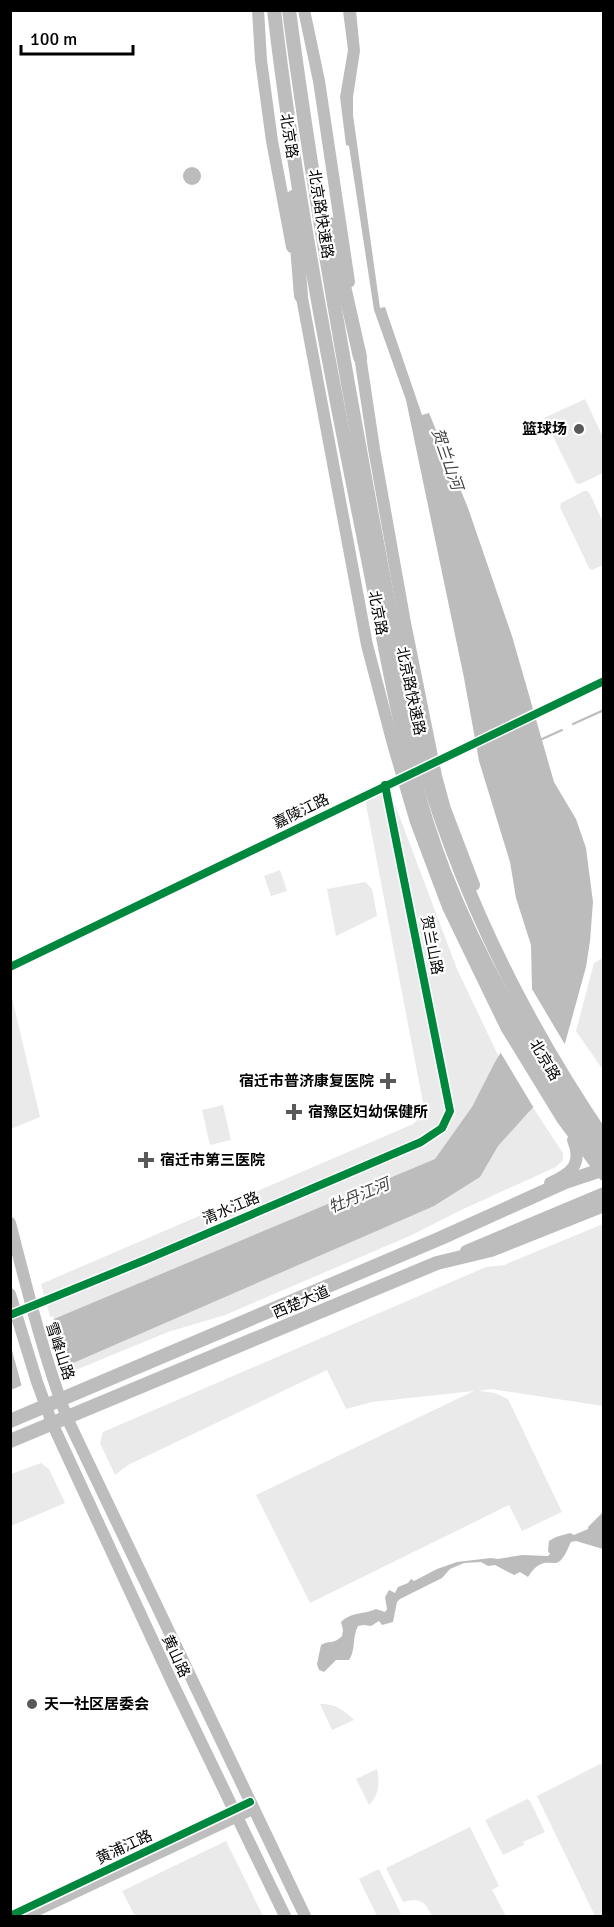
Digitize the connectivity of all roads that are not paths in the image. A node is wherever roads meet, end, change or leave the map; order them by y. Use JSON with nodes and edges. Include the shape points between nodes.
{"nodes":[{"id":1,"x":258,"y":10,"type":"edge"},
{"id":2,"x":274,"y":10,"type":"edge"},
{"id":3,"x":289,"y":10,"type":"edge"},
{"id":4,"x":304,"y":10,"type":"edge"},
{"id":5,"x":292,"y":31,"type":"junction"},
{"id":6,"x":301,"y":296,"type":"junction"},
{"id":7,"x":360,"y":357,"type":"junction"},
{"id":8,"x":355,"y":460,"type":"junction"},
{"id":9,"x":603,"y":681,"type":"edge"},
{"id":10,"x":434,"y":762,"type":"junction"},
{"id":11,"x":403,"y":777,"type":"junction"},
{"id":12,"x":385,"y":785,"type":"junction"},
{"id":13,"x":10,"y":967,"type":"edge"},
{"id":14,"x":450,"y":1111,"type":"joint"},
{"id":15,"x":563,"y":1120,"type":"junction"},
{"id":16,"x":603,"y":1132,"type":"edge"},
{"id":17,"x":603,"y":1139,"type":"edge"},
{"id":18,"x":602,"y":1168,"type":"edge"},
{"id":19,"x":603,"y":1193,"type":"edge"},
{"id":20,"x":603,"y":1205,"type":"edge"},
{"id":21,"x":10,"y":1223,"type":"edge"},
{"id":22,"x":427,"y":1244,"type":"junction"},
{"id":23,"x":437,"y":1263,"type":"junction"},
{"id":24,"x":10,"y":1294,"type":"edge"},
{"id":25,"x":31,"y":1307,"type":"junction"},
{"id":26,"x":13,"y":1314,"type":"edge"},
{"id":27,"x":61,"y":1401,"type":"junction"},
{"id":28,"x":45,"y":1406,"type":"junction"},
{"id":29,"x":67,"y":1418,"type":"junction"},
{"id":30,"x":10,"y":1421,"type":"edge"},
{"id":31,"x":52,"y":1423,"type":"junction"},
{"id":32,"x":10,"y":1441,"type":"edge"},
{"id":33,"x":252,"y":1806,"type":"junction"},
{"id":34,"x":235,"y":1814,"type":"junction"},
{"id":35,"x":10,"y":1916,"type":"edge"},
{"id":36,"x":28,"y":1917,"type":"edge"},
{"id":37,"x":285,"y":1917,"type":"edge"},
{"id":38,"x":305,"y":1917,"type":"edge"}],
"edges":[{"from":1,"to":6,"type":"main road","name":"北京路","via":[[272,141]]},
{"from":2,"to":6,"type":"highway","via":[[276,87],[294,204]]},
{"from":2,"to":8,"type":"highway","name":"北京路快速路","via":[[317,294]]},
{"from":3,"to":5,"type":"highway","name":"北京路快速路"},
{"from":4,"to":7,"type":"main road","name":"北京路","via":[[319,81]]},
{"from":5,"to":7,"type":"highway","via":[[308,92],[331,232]]},
{"from":5,"to":8,"type":"highway","name":"北京路快速路"},
{"from":6,"to":11,"type":"main road","name":"北京路","via":[[367,645]]},
{"from":7,"to":10,"type":"main road","name":"北京路","via":[[403,611]]},
{"from":8,"to":17,"type":"highway","name":"北京路快速路","via":[[418,744],[435,803],[495,951]]},
{"from":8,"to":18,"type":"highway","name":"北京路快速路","via":[[414,782],[444,873],[499,991]]},
{"from":9,"to":10,"type":"street","name":"嘉陵江路"},
{"from":10,"to":11,"type":"street","name":"嘉陵江路"},
{"from":10,"to":16,"type":"main road","name":"北京路","via":[[446,809],[500,950]]},
{"from":11,"to":12,"type":"street","name":"嘉陵江路"},
{"from":11,"to":15,"type":"main road","name":"北京路","via":[[448,907],[506,1027]]},
{"from":12,"to":13,"type":"street","name":"嘉陵江路"},
{"from":12,"to":14,"type":"street","name":"贺兰山路"},
{"from":14,"to":25,"type":"street","name":"清水江路","via":[[442,1128],[421,1142]]},
{"from":15,"to":18,"type":"main road","name":"北京路"},
{"from":15,"to":22,"type":"main road","via":[[578,1152],[578,1161],[571,1171]]},
{"from":18,"to":22,"type":"highway","name":"西楚大道"},
{"from":19,"to":23,"type":"main road","name":"西楚大道"},
{"from":20,"to":23,"type":"highway","via":[[491,1250]]},
{"from":21,"to":25,"type":"main road","name":"雪峰山路"},
{"from":22,"to":27,"type":"highway","name":"西楚大道"},
{"from":23,"to":29,"type":"highway","name":"西楚大道"},
{"from":24,"to":26,"type":"main road","name":"雪峰山路"},
{"from":25,"to":26,"type":"street","name":"清水江路"},
{"from":25,"to":27,"type":"main road","name":"雪峰山路"},
{"from":26,"to":28,"type":"main road","name":"雪峰山路"},
{"from":27,"to":28,"type":"highway"},
{"from":27,"to":29,"type":"main road","name":"雪峰山路"},
{"from":28,"to":30,"type":"highway"},
{"from":28,"to":31,"type":"main road","name":"黄山路"},
{"from":29,"to":31,"type":"highway","name":"西楚大道"},
{"from":29,"to":33,"type":"main road","name":"黄山路"},
{"from":31,"to":32,"type":"highway","name":"西楚大道"},
{"from":31,"to":34,"type":"main road","name":"黄山路"},
{"from":33,"to":34,"type":"street","name":"黄浦江路"},
{"from":33,"to":38,"type":"main road","name":"黄山路"},
{"from":34,"to":35,"type":"street","name":"黄浦江路"},
{"from":34,"to":36,"type":"street","name":"黄浦江路"},
{"from":34,"to":37,"type":"main road","name":"黄山路"}]}
